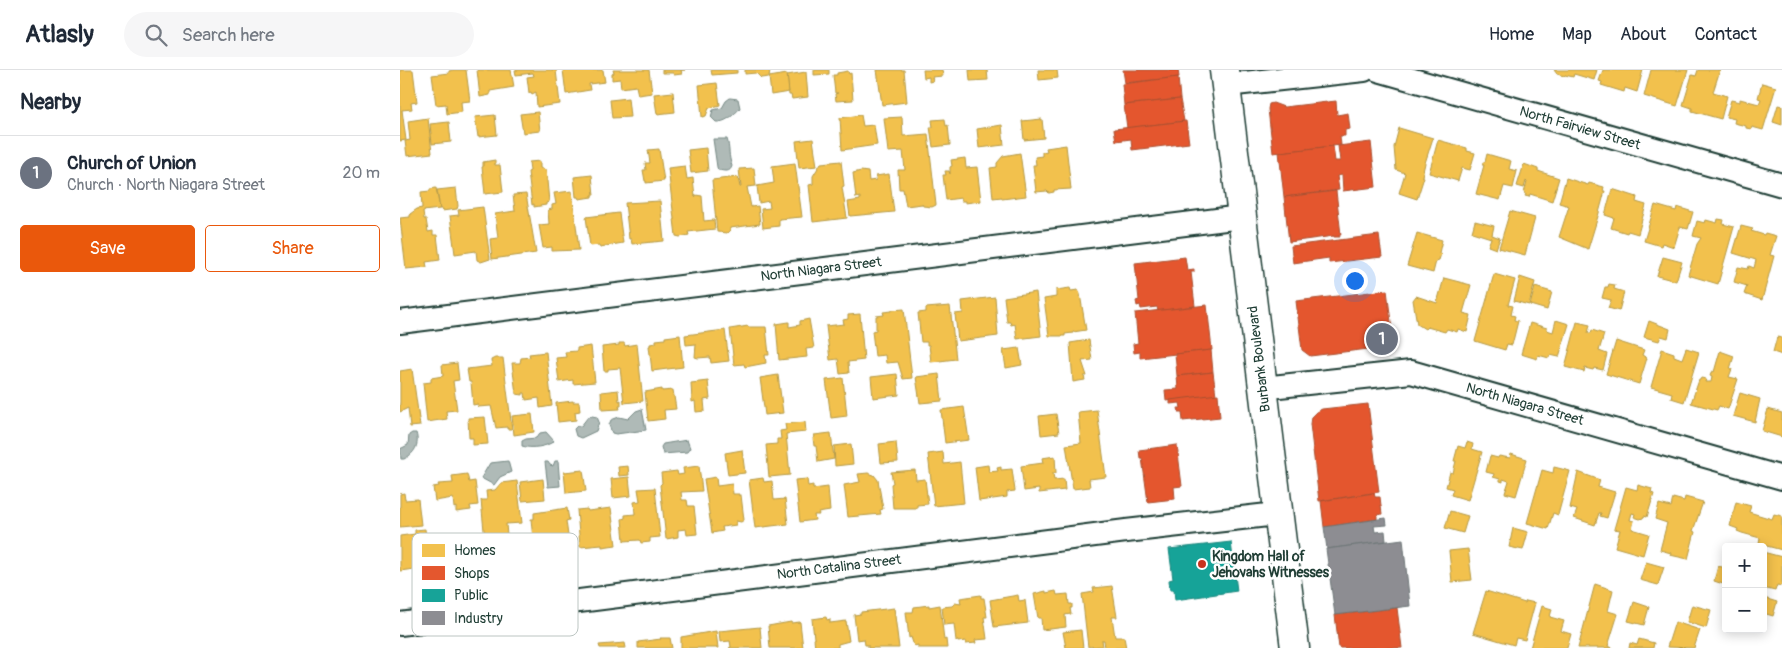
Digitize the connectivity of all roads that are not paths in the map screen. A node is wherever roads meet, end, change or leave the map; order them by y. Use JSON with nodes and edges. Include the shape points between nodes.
{"nodes":[{"id":1,"x":1364,"y":70,"type":"edge"},
{"id":2,"x":1378,"y":70,"type":"edge"},
{"id":3,"x":1225,"y":77,"type":"edge"},
{"id":4,"x":1782,"y":185,"type":"edge"},
{"id":5,"x":1241,"y":217,"type":"junction"},
{"id":6,"x":400,"y":322,"type":"edge"},
{"id":7,"x":1262,"y":388,"type":"junction"},
{"id":8,"x":1782,"y":478,"type":"edge"},
{"id":9,"x":1277,"y":514,"type":"junction"},
{"id":10,"x":578,"y":601,"type":"edge"},
{"id":11,"x":1295,"y":648,"type":"edge"}],
"edges":[{"from":1,"to":3,"type":"street"},
{"from":2,"to":4,"type":"street","name":"North Fairview Street"},
{"from":3,"to":5,"type":"main road","name":"Burbank Boulevard"},
{"from":5,"to":6,"type":"street","name":"North Niagara Street"},
{"from":5,"to":7,"type":"main road","name":"Burbank Boulevard"},
{"from":7,"to":8,"type":"street","name":"North Niagara Street","via":[[1411,372]]},
{"from":7,"to":9,"type":"main road","name":"Burbank Boulevard"},
{"from":9,"to":10,"type":"street","name":"North Catalina Street"},
{"from":9,"to":11,"type":"main road","name":"Burbank Boulevard"}]}
